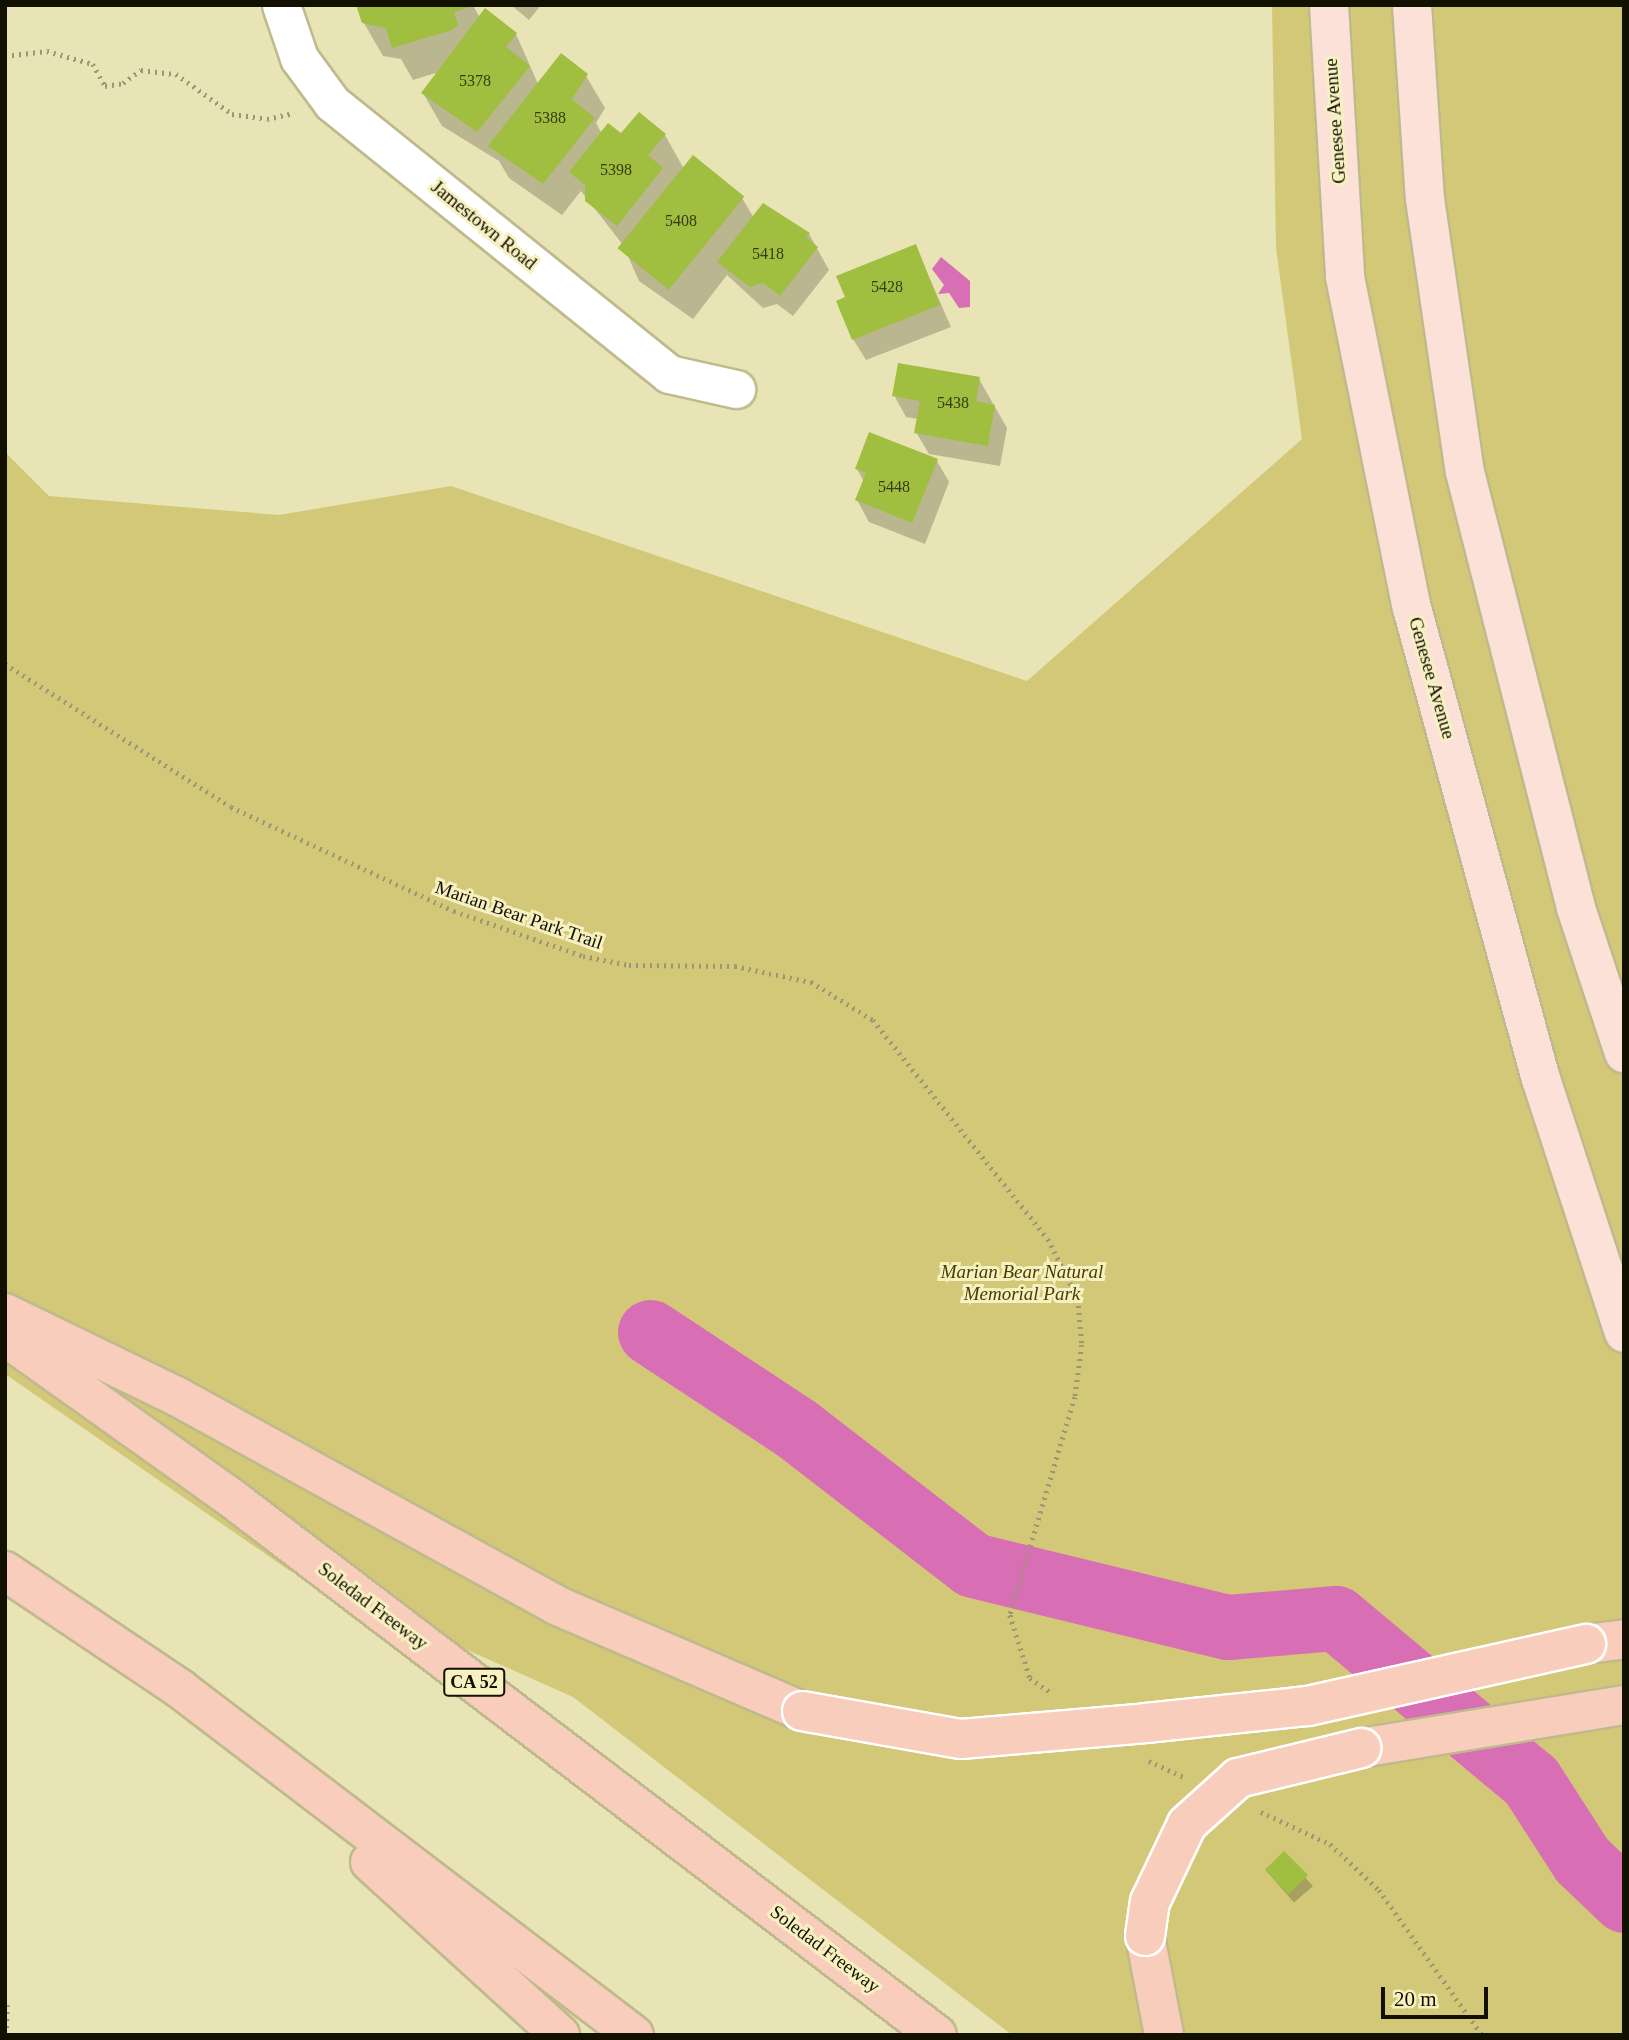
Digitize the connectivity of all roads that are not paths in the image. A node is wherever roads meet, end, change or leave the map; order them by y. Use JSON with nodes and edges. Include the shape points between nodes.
{"nodes":[{"id":1,"x":281,"y":5,"type":"edge"},
{"id":2,"x":1329,"y":5,"type":"edge"},
{"id":3,"x":1412,"y":5,"type":"edge"},
{"id":4,"x":736,"y":389,"type":"dead end"},
{"id":5,"x":1624,"y":1053,"type":"edge"},
{"id":6,"x":5,"y":1313,"type":"edge"},
{"id":7,"x":1624,"y":1333,"type":"edge"},
{"id":8,"x":5,"y":1337,"type":"edge"},
{"id":9,"x":5,"y":1571,"type":"edge"},
{"id":10,"x":1624,"y":1639,"type":"edge"},
{"id":11,"x":179,"y":1688,"type":"junction"},
{"id":12,"x":1624,"y":1705,"type":"edge"},
{"id":13,"x":560,"y":2035,"type":"edge"},
{"id":14,"x":634,"y":2035,"type":"edge"},
{"id":15,"x":937,"y":2035,"type":"edge"},
{"id":16,"x":1164,"y":2035,"type":"edge"}],
"edges":[{"from":1,"to":4,"type":"street","name":"Jamestown Road","via":[[299,58],[332,103],[669,374]]},
{"from":2,"to":7,"type":"main road","name":"Genesee Avenue","via":[[1345,277],[1412,608],[1541,1079]]},
{"from":3,"to":5,"type":"main road","via":[[1425,199],[1465,472],[1576,908]]},
{"from":6,"to":10,"type":"highway","bridge":true,"via":[[178,1396],[558,1606],[802,1711],[961,1739],[1146,1723],[1308,1706]]},
{"from":8,"to":15,"type":"highway","name":"Soledad Freeway","number":"CA 52","via":[[230,1497]]},
{"from":9,"to":11,"type":"highway"},
{"from":11,"to":13,"type":"highway"},
{"from":11,"to":14,"type":"highway"},
{"from":12,"to":16,"type":"highway","bridge":true,"via":[[1310,1756],[1238,1778],[1187,1824],[1150,1902],[1145,1936]]}]}
